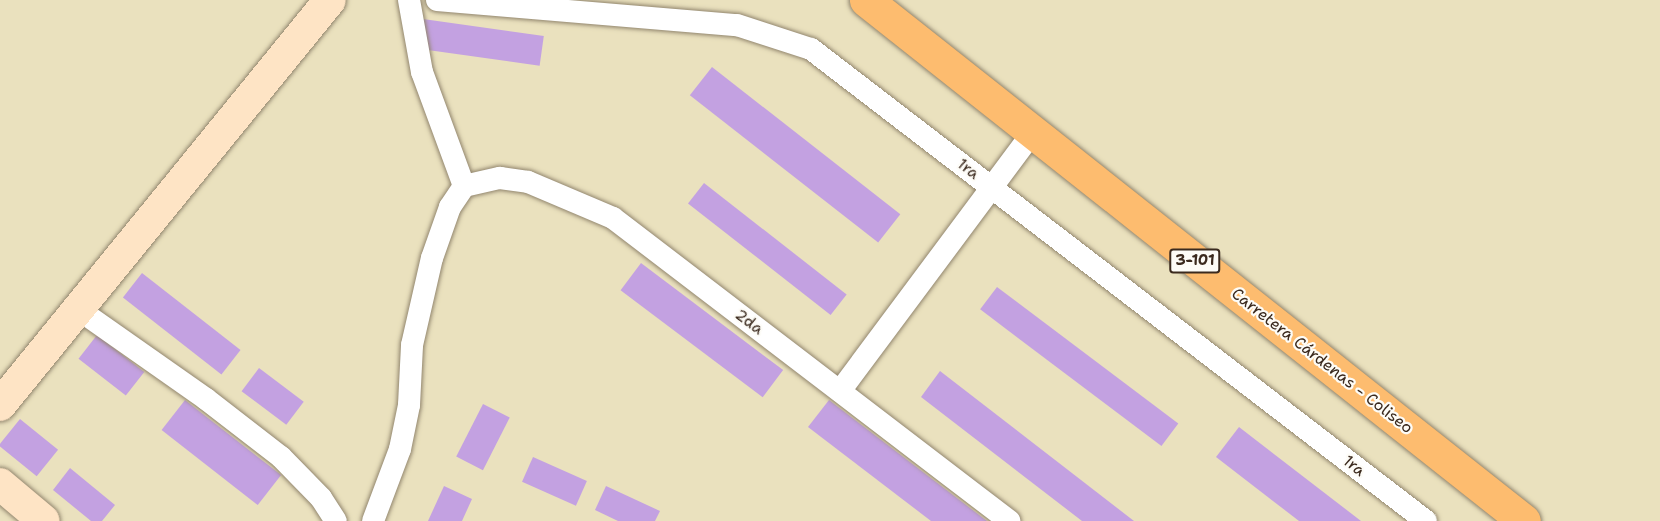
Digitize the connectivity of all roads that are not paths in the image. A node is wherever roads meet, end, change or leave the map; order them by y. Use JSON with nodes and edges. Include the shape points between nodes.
{"nodes":[{"id":1,"x":330,"y":0,"type":"edge"},
{"id":2,"x":409,"y":0,"type":"edge"},
{"id":3,"x":437,"y":0,"type":"edge"},
{"id":4,"x":866,"y":0,"type":"edge"},
{"id":5,"x":1032,"y":132,"type":"junction"},
{"id":6,"x":464,"y":186,"type":"junction"},
{"id":7,"x":992,"y":187,"type":"junction"},
{"id":8,"x":78,"y":309,"type":"junction"},
{"id":9,"x":840,"y":391,"type":"junction"},
{"id":10,"x":0,"y":405,"type":"edge"},
{"id":11,"x":0,"y":484,"type":"edge"},
{"id":12,"x":44,"y":521,"type":"edge"},
{"id":13,"x":336,"y":521,"type":"edge"},
{"id":14,"x":374,"y":521,"type":"edge"},
{"id":15,"x":1010,"y":521,"type":"edge"},
{"id":16,"x":1426,"y":521,"type":"edge"},
{"id":17,"x":1524,"y":521,"type":"edge"}],
"edges":[{"from":1,"to":8,"type":"street"},
{"from":2,"to":6,"type":"street","via":[[422,72]]},
{"from":3,"to":7,"type":"street","name":"1ra","via":[[736,25],[811,49]]},
{"from":4,"to":5,"type":"main road","name":"Carretera Cárdenas - Coliseo","number":"3-101"},
{"from":5,"to":7,"type":"street"},
{"from":5,"to":17,"type":"main road","name":"Carretera Cárdenas - Coliseo","number":"3-101"},
{"from":6,"to":9,"type":"street","name":"2da","via":[[500,178],[528,182],[612,218]]},
{"from":6,"to":14,"type":"street","via":[[450,207],[432,258],[412,345],[409,405],[400,449]]},
{"from":7,"to":9,"type":"street"},
{"from":7,"to":16,"type":"street","name":"1ra"},
{"from":8,"to":10,"type":"street"},
{"from":8,"to":13,"type":"street","via":[[281,457],[321,498]]},
{"from":9,"to":15,"type":"street","name":"2da"},
{"from":11,"to":12,"type":"street"}]}
